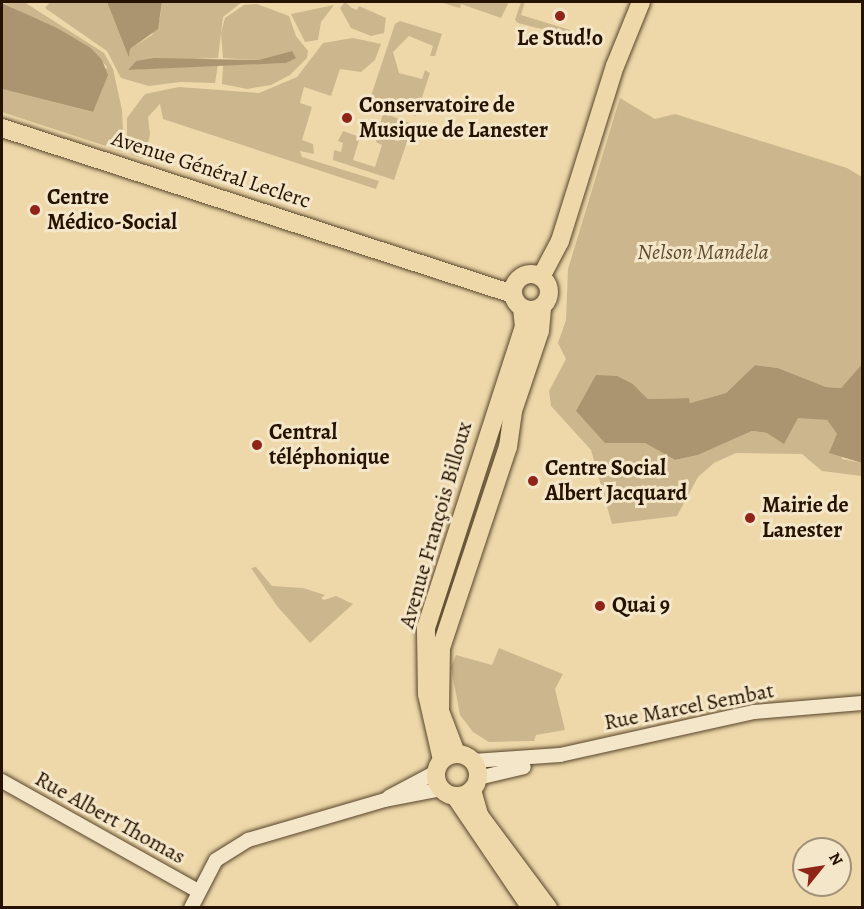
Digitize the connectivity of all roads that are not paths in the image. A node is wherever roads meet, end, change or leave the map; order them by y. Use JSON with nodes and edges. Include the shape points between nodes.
{"nodes":[{"id":1,"x":641,"y":2,"type":"edge"},
{"id":2,"x":2,"y":128,"type":"edge"},
{"id":3,"x":541,"y":277,"type":"junction"},
{"id":4,"x":517,"y":295,"type":"junction"},
{"id":5,"x":542,"y":306,"type":"junction"},
{"id":6,"x":426,"y":628,"type":"junction"},
{"id":7,"x":441,"y":648,"type":"junction"},
{"id":8,"x":862,"y":703,"type":"edge"},
{"id":9,"x":445,"y":762,"type":"junction"},
{"id":10,"x":2,"y":781,"type":"edge"},
{"id":11,"x":464,"y":783,"type":"junction"},
{"id":12,"x":385,"y":800,"type":"junction"},
{"id":13,"x":198,"y":891,"type":"junction"},
{"id":14,"x":544,"y":907,"type":"edge"},
{"id":15,"x":191,"y":908,"type":"edge"}],
"edges":[{"from":1,"to":3,"type":"main road","via":[[615,66],[560,241]]},
{"from":2,"to":4,"type":"main road","name":"Avenue Général Leclerc","via":[[407,257],[427,258]]},
{"from":3,"to":4,"type":"main road","via":[[527,274]]},
{"from":3,"to":5,"type":"main road","name":"Avenue François Billoux","via":[[549,291]]},
{"from":4,"to":5,"type":"main road","via":[[532,310]]},
{"from":4,"to":6,"type":"main road","name":"Avenue François Billoux","via":[[524,327]]},
{"from":5,"to":7,"type":"main road","name":"Avenue François Billoux","via":[[540,331],[513,411],[508,447]]},
{"from":6,"to":7,"type":"main road"},
{"from":6,"to":9,"type":"main road","name":"Avenue François Billoux","via":[[427,694]]},
{"from":7,"to":9,"type":"main road","name":"Avenue François Billoux","via":[[440,711]]},
{"from":8,"to":11,"type":"street","name":"Rue Marcel Sembat","via":[[754,712],[560,755]]},
{"from":9,"to":11,"type":"main road"},
{"from":9,"to":11,"type":"main road"},
{"from":9,"to":12,"type":"street","name":"Rue Marcel Sembat"},
{"from":10,"to":13,"type":"street","name":"Rue Albert Thomas"},
{"from":11,"to":12,"type":"street","name":"Rue Marcel Sembat"},
{"from":11,"to":14,"type":"main road"},
{"from":12,"to":13,"type":"street","name":"Rue Marcel Sembat","via":[[240,844],[216,860]]},
{"from":13,"to":15,"type":"street","name":"Rue Marcel Sembat"}]}
